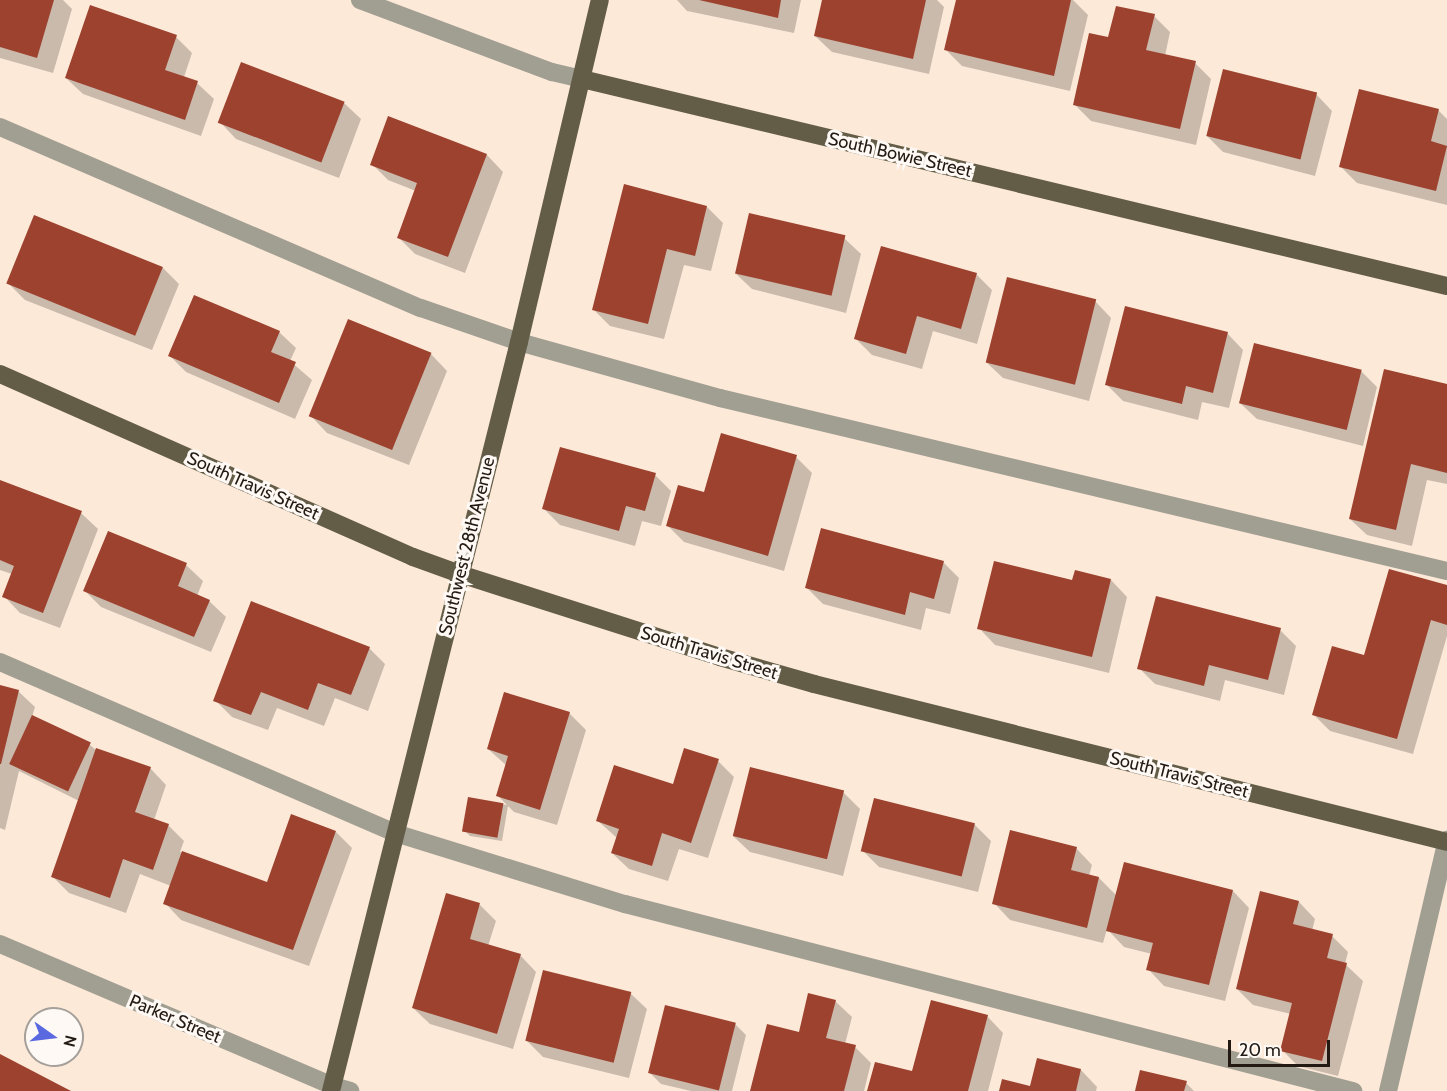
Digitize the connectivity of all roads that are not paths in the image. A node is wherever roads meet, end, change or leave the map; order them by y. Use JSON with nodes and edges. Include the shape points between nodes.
{"nodes":[{"id":1,"x":360,"y":0,"type":"edge"},
{"id":2,"x":600,"y":0,"type":"edge"},
{"id":3,"x":582,"y":80,"type":"junction"},
{"id":4,"x":0,"y":127,"type":"edge"},
{"id":5,"x":1447,"y":286,"type":"edge"},
{"id":6,"x":519,"y":342,"type":"junction"},
{"id":7,"x":0,"y":374,"type":"edge"},
{"id":8,"x":1447,"y":571,"type":"edge"},
{"id":9,"x":460,"y":574,"type":"junction"},
{"id":10,"x":0,"y":662,"type":"edge"},
{"id":11,"x":395,"y":833,"type":"junction"},
{"id":12,"x":1447,"y":841,"type":"edge"},
{"id":13,"x":0,"y":944,"type":"edge"},
{"id":14,"x":338,"y":1089,"type":"edge"},
{"id":15,"x":1353,"y":1091,"type":"edge"},
{"id":16,"x":1388,"y":1091,"type":"edge"}],
"edges":[{"from":1,"to":3,"type":"street","name":"South Bowie Street"},
{"from":2,"to":3,"type":"main road","name":"Southwest 28th Avenue"},
{"from":3,"to":5,"type":"main road","name":"South Bowie Street"},
{"from":3,"to":6,"type":"main road","name":"Southwest 28th Avenue"},
{"from":4,"to":6,"type":"street","via":[[421,308]]},
{"from":6,"to":8,"type":"street","via":[[720,398]]},
{"from":6,"to":9,"type":"main road","name":"Southwest 28th Avenue"},
{"from":7,"to":9,"type":"main road","name":"South Travis Street","via":[[413,557]]},
{"from":9,"to":11,"type":"main road","name":"Southwest 28th Avenue"},
{"from":9,"to":12,"type":"main road","name":"South Travis Street","via":[[814,684]]},
{"from":10,"to":11,"type":"street"},
{"from":11,"to":14,"type":"main road","name":"Southwest 28th Avenue"},
{"from":11,"to":15,"type":"street","via":[[625,904]]},
{"from":12,"to":16,"type":"street"},
{"from":13,"to":14,"type":"street","name":"Parker Street"}]}
